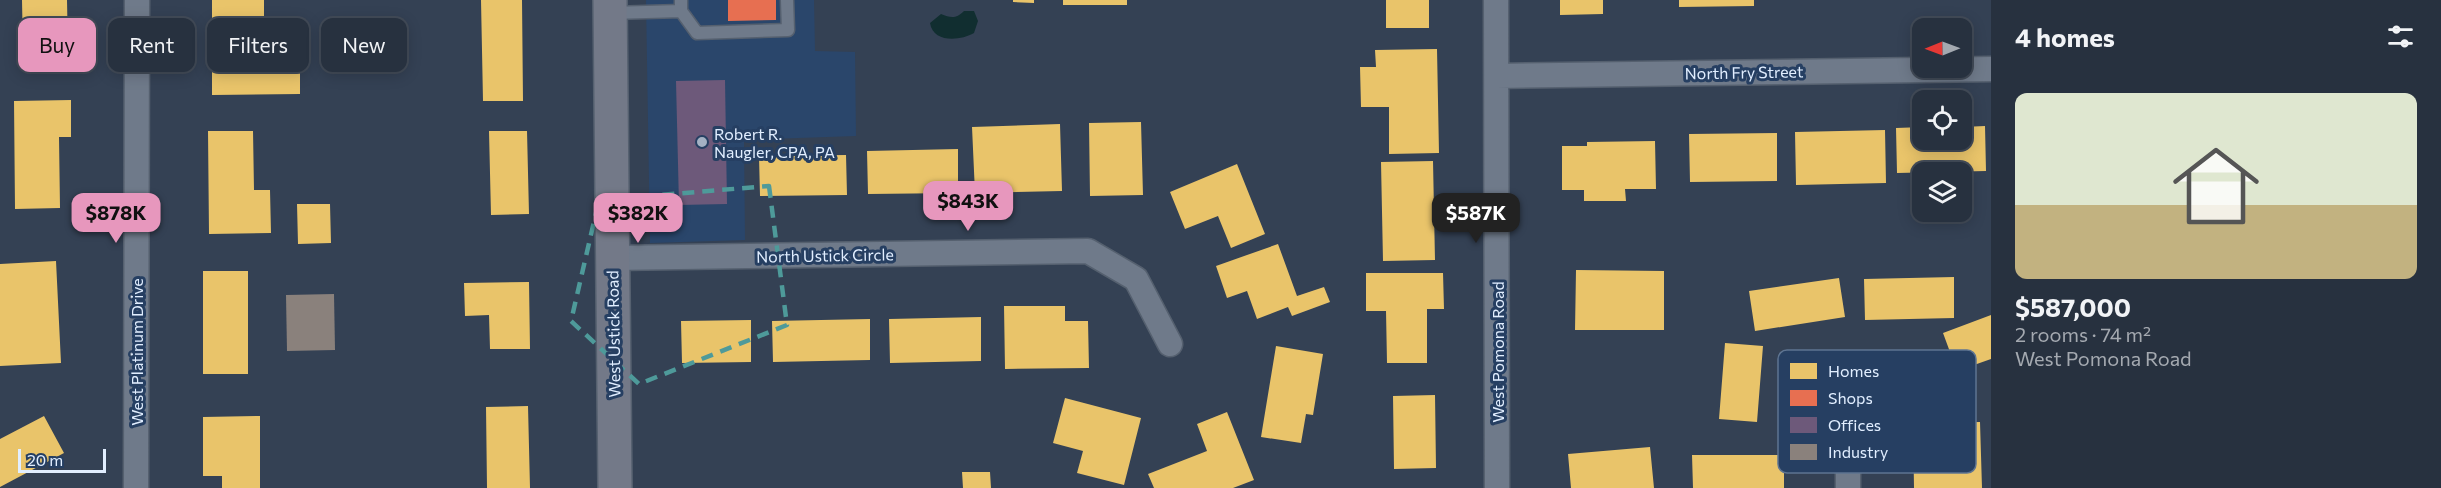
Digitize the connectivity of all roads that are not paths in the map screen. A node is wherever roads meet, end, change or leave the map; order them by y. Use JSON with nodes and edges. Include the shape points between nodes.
{"nodes":[{"id":1,"x":137,"y":0,"type":"edge"},
{"id":2,"x":787,"y":0,"type":"edge"},
{"id":3,"x":1496,"y":0,"type":"edge"},
{"id":4,"x":681,"y":5,"type":"edge"},
{"id":5,"x":610,"y":7,"type":"edge"},
{"id":6,"x":1991,"y":69,"type":"edge"},
{"id":7,"x":1497,"y":76,"type":"junction"},
{"id":8,"x":613,"y":258,"type":"junction"},
{"id":9,"x":1170,"y":344,"type":"dead end"},
{"id":10,"x":136,"y":488,"type":"edge"},
{"id":11,"x":615,"y":488,"type":"edge"},
{"id":12,"x":1497,"y":488,"type":"edge"}],
"edges":[{"from":1,"to":10,"type":"street","name":"West Platinum Drive"},
{"from":2,"to":4,"type":"lane","via":[[788,30],[697,33]]},
{"from":3,"to":7,"type":"street","name":"West Pomona Road"},
{"from":4,"to":5,"type":"lane"},
{"from":5,"to":8,"type":"main road","name":"West Ustick Road"},
{"from":6,"to":7,"type":"street","name":"North Fry Street"},
{"from":7,"to":12,"type":"street","name":"West Pomona Road"},
{"from":8,"to":9,"type":"street","name":"North Ustick Circle","via":[[1088,251],[1136,279]]},
{"from":8,"to":11,"type":"main road","name":"West Ustick Road"}]}
